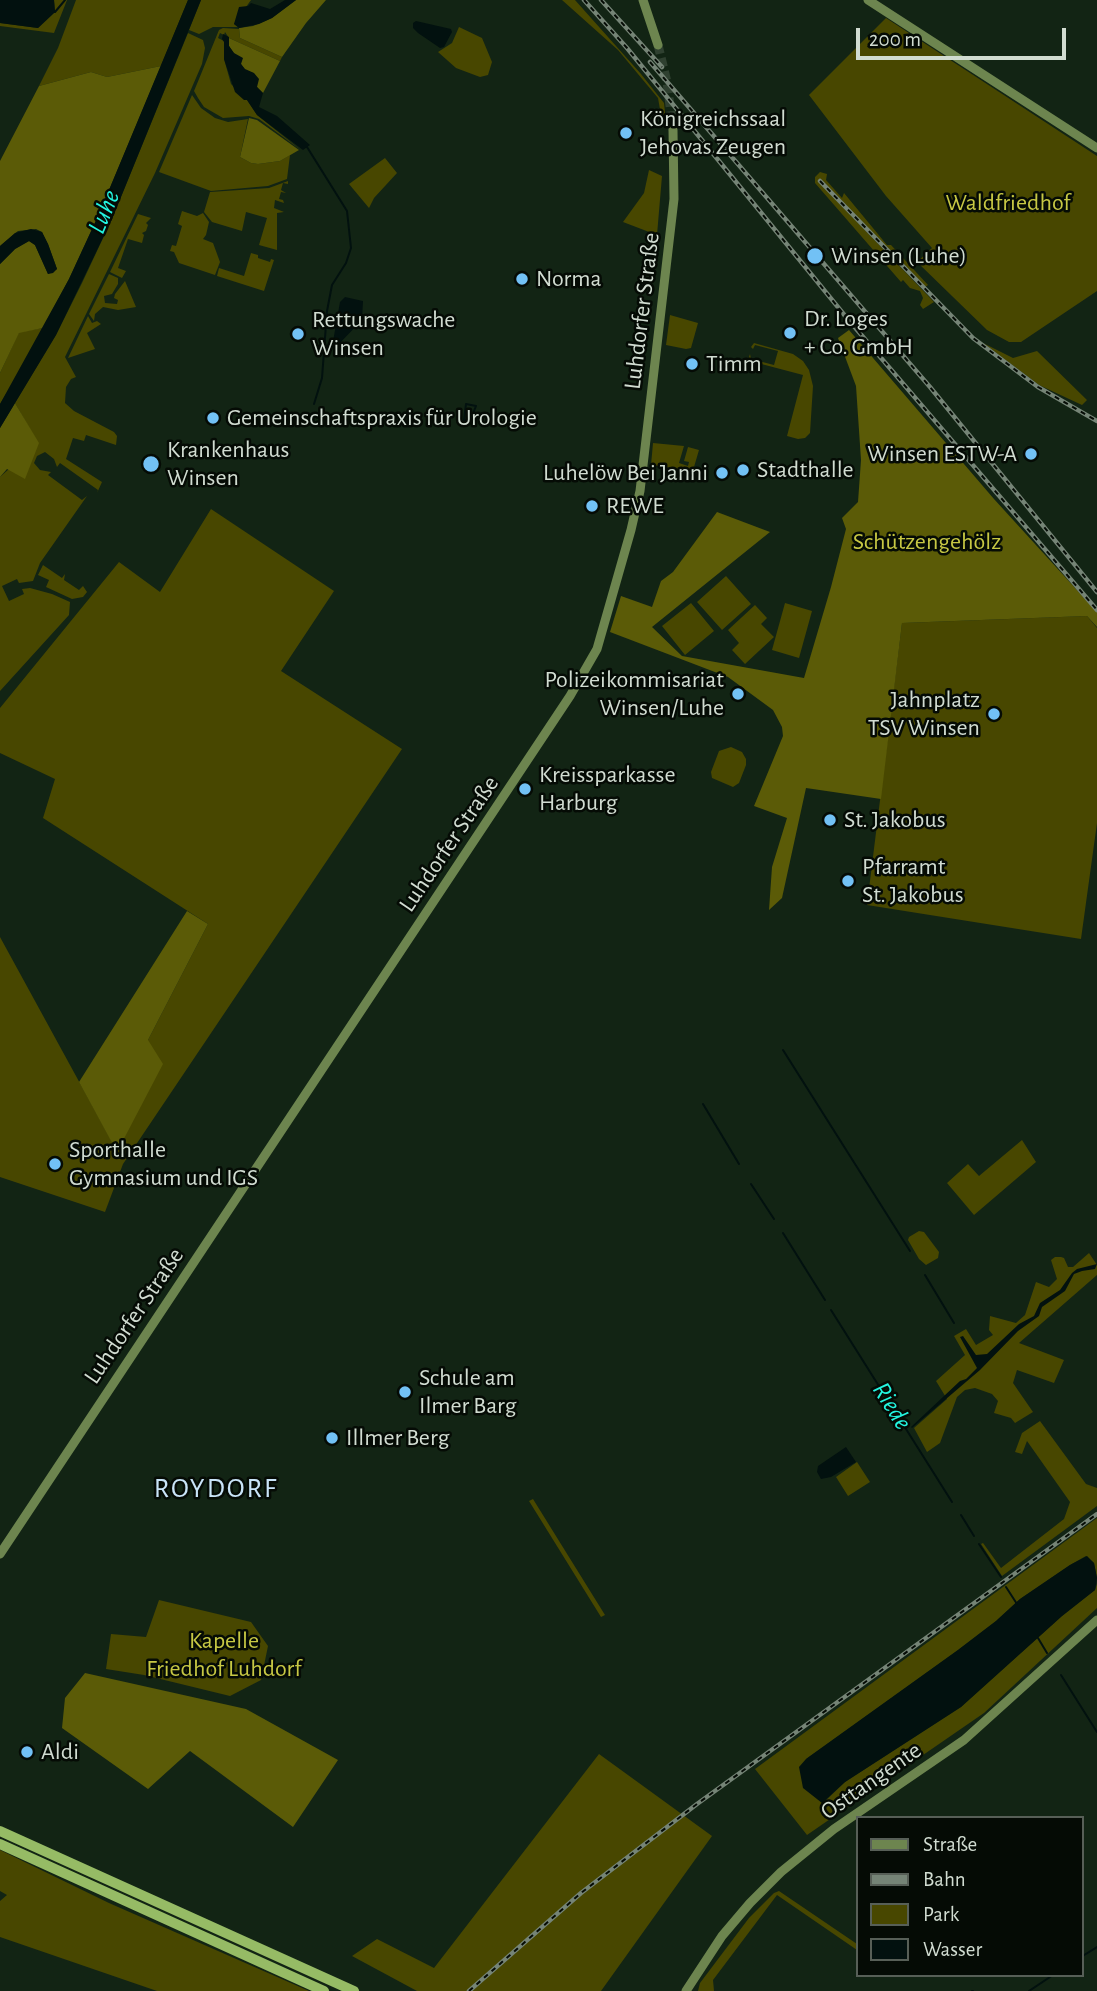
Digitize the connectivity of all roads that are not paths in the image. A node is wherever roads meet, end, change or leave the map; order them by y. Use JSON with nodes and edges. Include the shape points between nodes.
{"nodes":[{"id":1,"x":643,"y":0,"type":"edge"},
{"id":2,"x":869,"y":0,"type":"edge"},
{"id":3,"x":658,"y":46,"type":"tunnel mouth"},
{"id":4,"x":673,"y":131,"type":"tunnel mouth"},
{"id":5,"x":1097,"y":148,"type":"edge"},
{"id":6,"x":0,"y":1554,"type":"edge"},
{"id":7,"x":1097,"y":1620,"type":"edge"},
{"id":8,"x":0,"y":1831,"type":"edge"},
{"id":9,"x":0,"y":1843,"type":"edge"},
{"id":10,"x":324,"y":1991,"type":"edge"},
{"id":11,"x":354,"y":1991,"type":"edge"},
{"id":12,"x":686,"y":1991,"type":"edge"}],
"edges":[{"from":1,"to":3,"type":"main road"},
{"from":2,"to":5,"type":"main road"},
{"from":4,"to":6,"type":"main road","name":"Luhdorfer Straße","via":[[674,199],[640,491],[597,649]]},
{"from":7,"to":12,"type":"main road","name":"Osttangente","via":[[964,1740],[834,1829],[781,1872],[729,1928]]},
{"from":8,"to":11,"type":"highway"},
{"from":9,"to":10,"type":"highway"}]}
